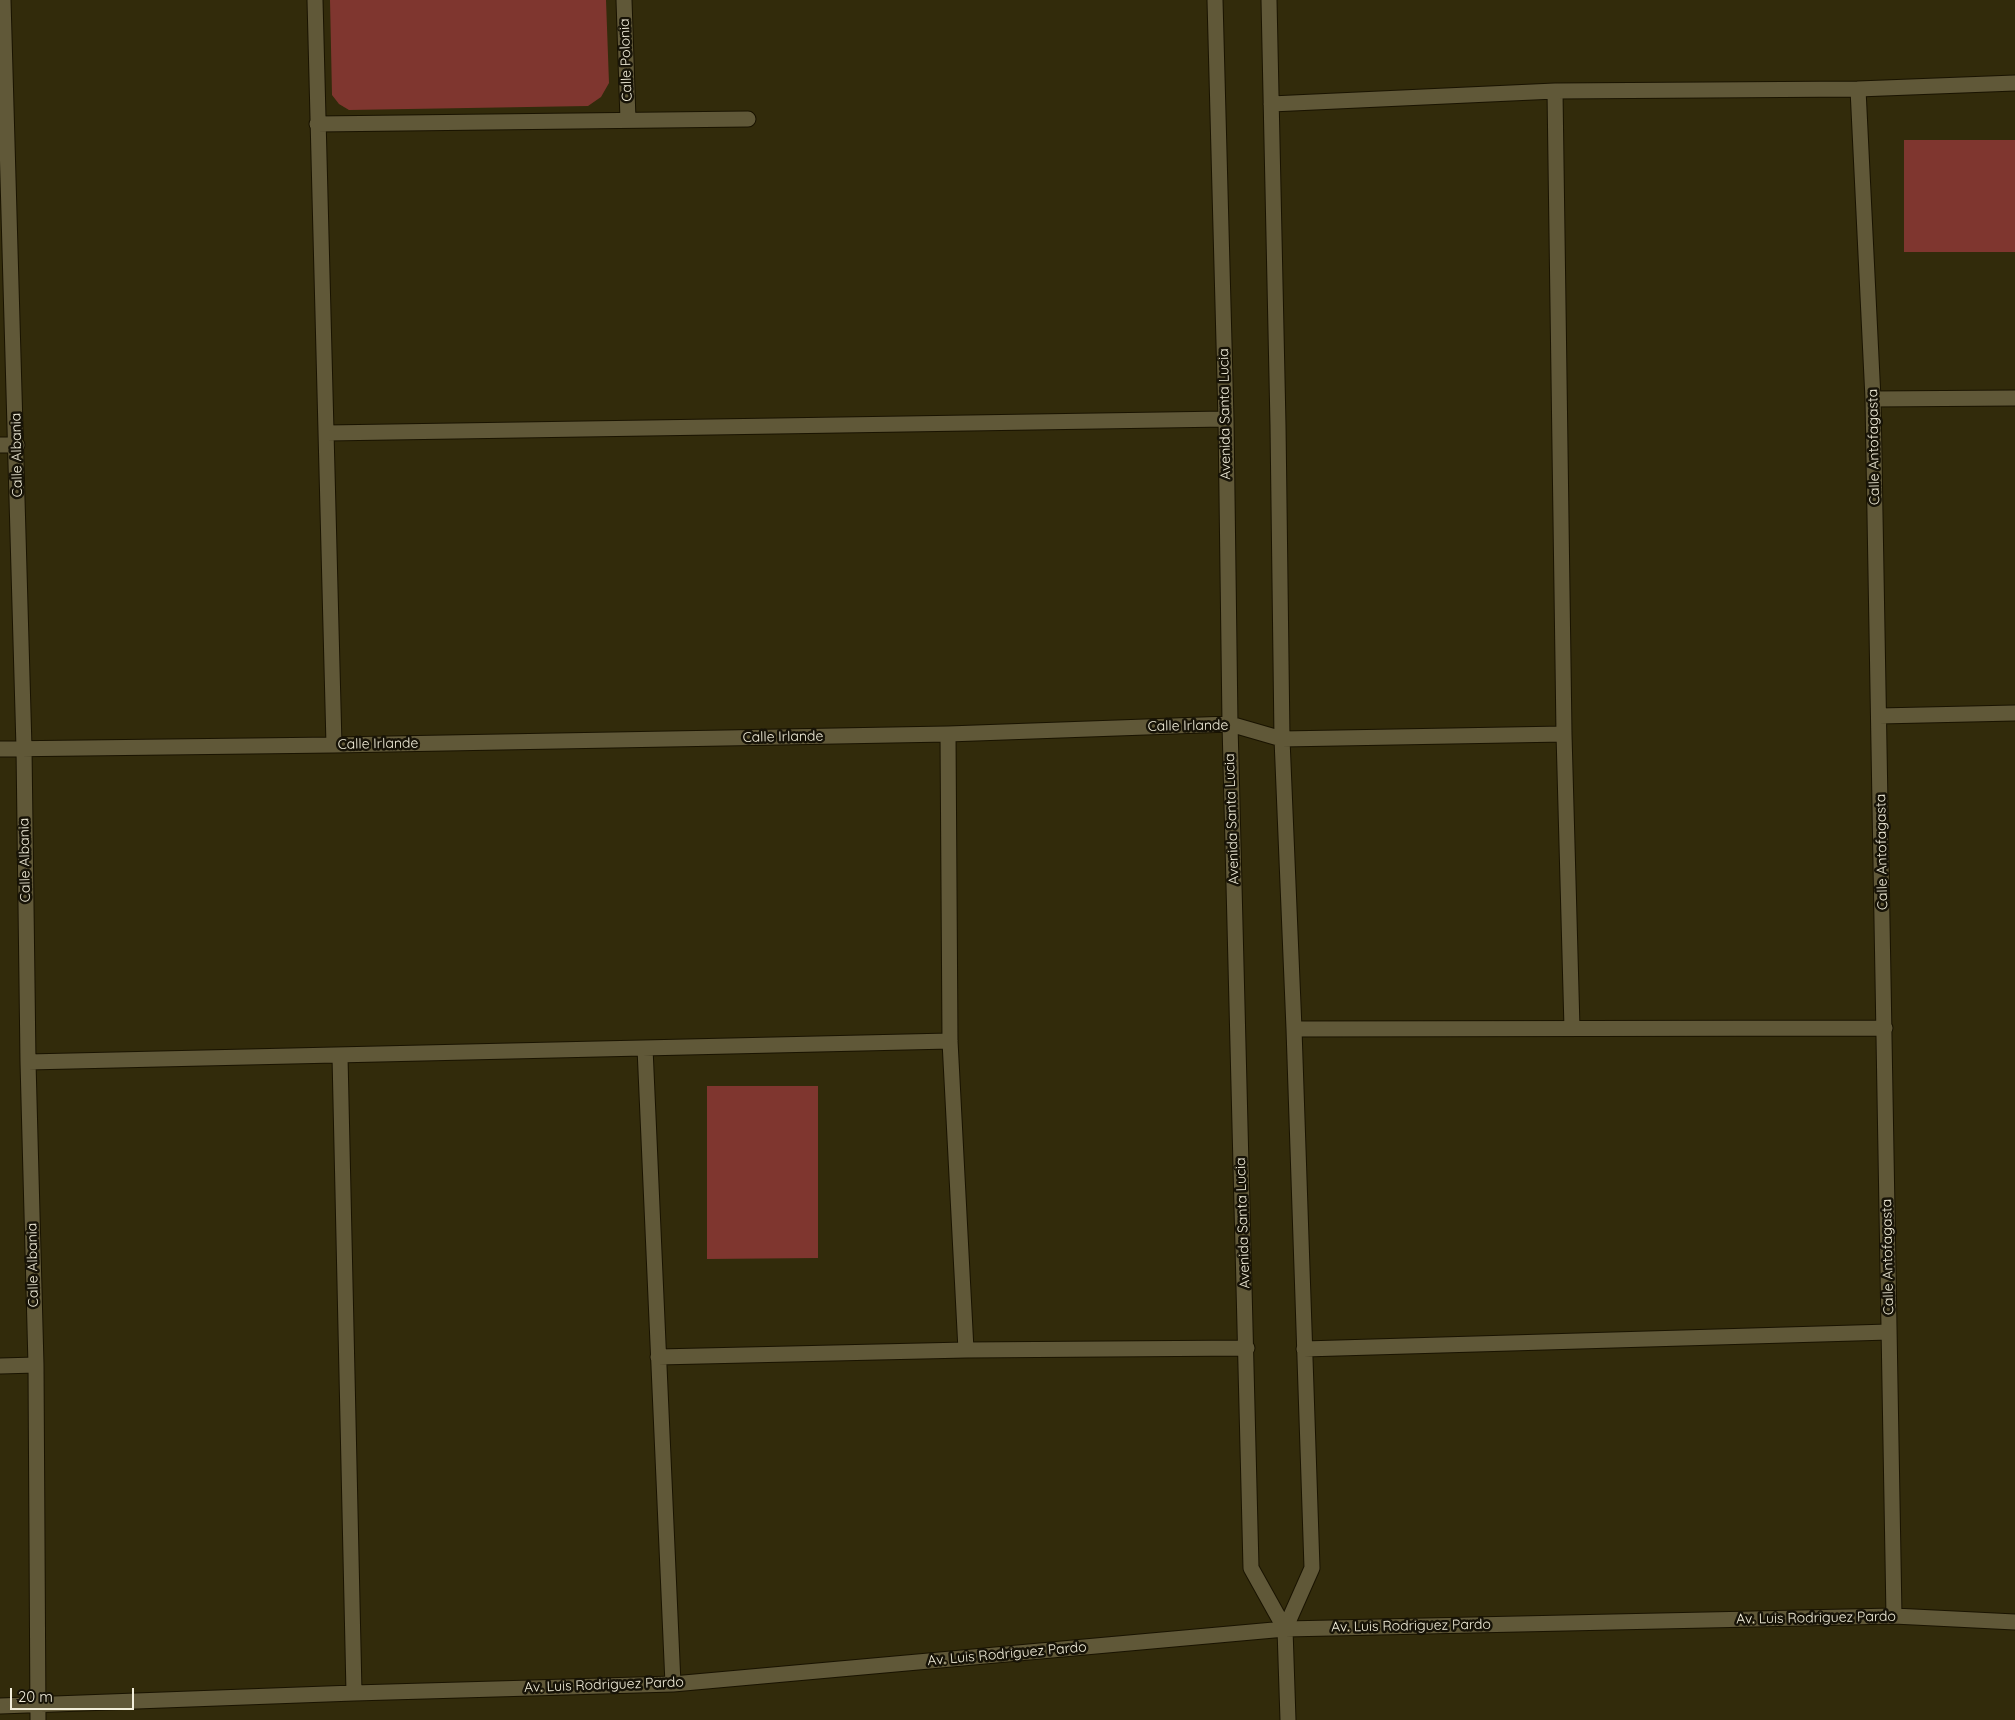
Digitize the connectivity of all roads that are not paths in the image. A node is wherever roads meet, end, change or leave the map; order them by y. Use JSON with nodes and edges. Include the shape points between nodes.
{"nodes":[{"id":1,"x":3,"y":0,"type":"edge"},
{"id":2,"x":315,"y":0,"type":"edge"},
{"id":3,"x":624,"y":0,"type":"edge"},
{"id":4,"x":1214,"y":0,"type":"edge"},
{"id":5,"x":1269,"y":0,"type":"edge"},
{"id":6,"x":2015,"y":82,"type":"edge"},
{"id":7,"x":1858,"y":89,"type":"junction"},
{"id":8,"x":1555,"y":91,"type":"junction"},
{"id":9,"x":1270,"y":104,"type":"junction"},
{"id":10,"x":748,"y":118,"type":"dead end"},
{"id":11,"x":628,"y":120,"type":"junction"},
{"id":12,"x":318,"y":124,"type":"junction"},
{"id":13,"x":2015,"y":398,"type":"edge"},
{"id":14,"x":1874,"y":400,"type":"junction"},
{"id":15,"x":1226,"y":419,"type":"junction"},
{"id":16,"x":327,"y":433,"type":"junction"},
{"id":17,"x":0,"y":444,"type":"edge"},
{"id":18,"x":17,"y":444,"type":"junction"},
{"id":19,"x":2015,"y":713,"type":"edge"},
{"id":20,"x":1879,"y":716,"type":"junction"},
{"id":21,"x":1230,"y":724,"type":"junction"},
{"id":22,"x":948,"y":734,"type":"junction"},
{"id":23,"x":1564,"y":734,"type":"junction"},
{"id":24,"x":1282,"y":739,"type":"junction"},
{"id":25,"x":334,"y":745,"type":"junction"},
{"id":26,"x":24,"y":748,"type":"junction"},
{"id":27,"x":0,"y":749,"type":"edge"},
{"id":28,"x":1572,"y":1028,"type":"junction"},
{"id":29,"x":1885,"y":1028,"type":"junction"},
{"id":30,"x":1294,"y":1029,"type":"junction"},
{"id":31,"x":950,"y":1041,"type":"junction"},
{"id":32,"x":645,"y":1048,"type":"junction"},
{"id":33,"x":340,"y":1056,"type":"junction"},
{"id":34,"x":28,"y":1062,"type":"junction"},
{"id":35,"x":1890,"y":1332,"type":"junction"},
{"id":36,"x":1247,"y":1348,"type":"junction"},
{"id":37,"x":1304,"y":1349,"type":"junction"},
{"id":38,"x":966,"y":1350,"type":"junction"},
{"id":39,"x":658,"y":1357,"type":"junction"},
{"id":40,"x":36,"y":1365,"type":"junction"},
{"id":41,"x":0,"y":1366,"type":"edge"},
{"id":42,"x":1894,"y":1616,"type":"junction"},
{"id":43,"x":2015,"y":1622,"type":"edge"},
{"id":44,"x":1285,"y":1629,"type":"junction"},
{"id":45,"x":673,"y":1684,"type":"junction"},
{"id":46,"x":354,"y":1693,"type":"junction"},
{"id":47,"x":0,"y":1706,"type":"edge"},
{"id":48,"x":38,"y":1713,"type":"edge"},
{"id":49,"x":1288,"y":1720,"type":"edge"}],
"edges":[{"from":1,"to":18,"type":"street","name":"Calle Albania"},
{"from":2,"to":12,"type":"street"},
{"from":3,"to":11,"type":"street","name":"Calle Polonia"},
{"from":4,"to":15,"type":"street","name":"Avenida Santa Lucia"},
{"from":5,"to":9,"type":"street","name":"Avenida Santa Lucia"},
{"from":6,"to":7,"type":"street"},
{"from":7,"to":8,"type":"street"},
{"from":7,"to":14,"type":"street","name":"Calle Antofagasta"},
{"from":8,"to":9,"type":"street"},
{"from":8,"to":23,"type":"street"},
{"from":9,"to":24,"type":"street","name":"Avenida Santa Lucia"},
{"from":10,"to":11,"type":"street"},
{"from":11,"to":12,"type":"street"},
{"from":12,"to":16,"type":"street"},
{"from":13,"to":14,"type":"street"},
{"from":14,"to":20,"type":"street","name":"Calle Antofagasta"},
{"from":15,"to":16,"type":"street"},
{"from":15,"to":21,"type":"street","name":"Avenida Santa Lucia"},
{"from":16,"to":25,"type":"street"},
{"from":17,"to":18,"type":"street"},
{"from":18,"to":26,"type":"street","name":"Calle Albania"},
{"from":19,"to":20,"type":"street"},
{"from":20,"to":29,"type":"street","name":"Calle Antofagasta"},
{"from":21,"to":22,"type":"street","name":"Calle Irlande"},
{"from":21,"to":24,"type":"street","name":"Calle Irlande"},
{"from":21,"to":36,"type":"street","name":"Avenida Santa Lucia"},
{"from":22,"to":25,"type":"street","name":"Calle Irlande"},
{"from":22,"to":31,"type":"street"},
{"from":23,"to":24,"type":"street","name":"Calle Irlande"},
{"from":23,"to":28,"type":"street"},
{"from":24,"to":30,"type":"street","name":"Avenida Santa Lucia"},
{"from":25,"to":26,"type":"street","name":"Calle Irlande"},
{"from":26,"to":27,"type":"street","name":"Calle Irlande"},
{"from":26,"to":34,"type":"street","name":"Calle Albania"},
{"from":28,"to":29,"type":"street"},
{"from":28,"to":30,"type":"street"},
{"from":29,"to":35,"type":"street","name":"Calle Antofagasta"},
{"from":30,"to":37,"type":"street","name":"Avenida Santa Lucia"},
{"from":31,"to":32,"type":"street"},
{"from":31,"to":38,"type":"street"},
{"from":32,"to":33,"type":"street"},
{"from":32,"to":39,"type":"street"},
{"from":33,"to":34,"type":"street"},
{"from":33,"to":46,"type":"street"},
{"from":34,"to":40,"type":"street","name":"Calle Albania"},
{"from":35,"to":37,"type":"street"},
{"from":35,"to":42,"type":"street","name":"Calle Antofagasta"},
{"from":36,"to":38,"type":"street"},
{"from":36,"to":44,"type":"street","name":"Avenida Santa Lucia","via":[[1251,1568]]},
{"from":37,"to":44,"type":"street","name":"Avenida Santa Lucia","via":[[1312,1568]]},
{"from":38,"to":39,"type":"street"},
{"from":39,"to":45,"type":"street"},
{"from":40,"to":41,"type":"street"},
{"from":40,"to":48,"type":"street","name":"Calle Albania"},
{"from":42,"to":43,"type":"street","name":"Av. Luis Rodriguez Pardo"},
{"from":42,"to":44,"type":"street","name":"Av. Luis Rodriguez Pardo"},
{"from":44,"to":45,"type":"street","name":"Av. Luis Rodriguez Pardo"},
{"from":44,"to":49,"type":"street","name":"Avenida Santa Lucia"},
{"from":45,"to":46,"type":"street","name":"Av. Luis Rodriguez Pardo"},
{"from":46,"to":48,"type":"street","name":"Av. Luis Rodriguez Pardo"},
{"from":47,"to":48,"type":"street","name":"Av. Luis Rodriguez Pardo"}]}
